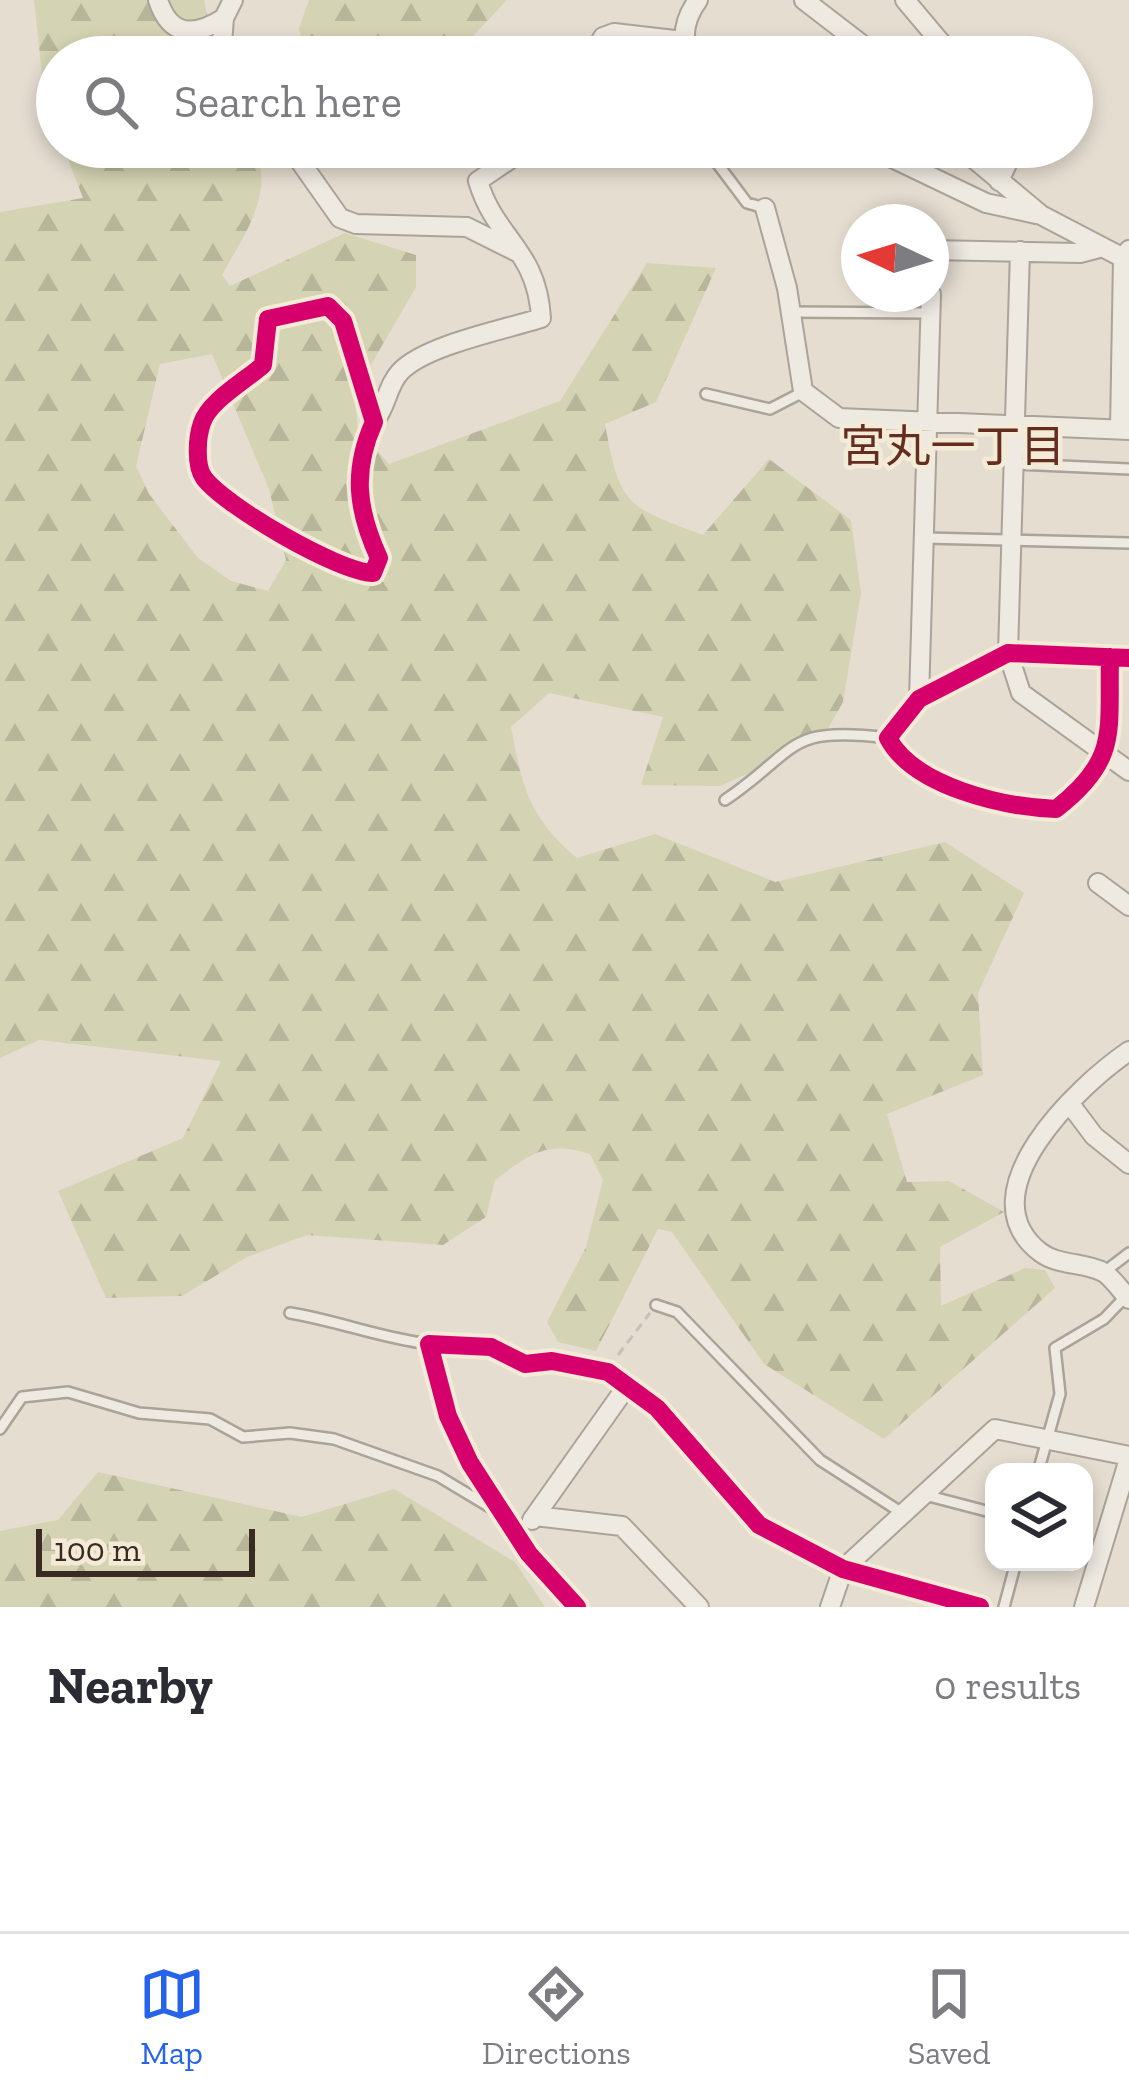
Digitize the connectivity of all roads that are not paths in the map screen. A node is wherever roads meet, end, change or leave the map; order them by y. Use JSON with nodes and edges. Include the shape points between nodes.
{"nodes":[{"id":1,"x":158,"y":0,"type":"edge"},
{"id":2,"x":698,"y":0,"type":"edge"},
{"id":3,"x":804,"y":0,"type":"edge"},
{"id":4,"x":905,"y":0,"type":"edge"},
{"id":5,"x":228,"y":9,"type":"edge"},
{"id":6,"x":688,"y":36,"type":"edge"},
{"id":7,"x":851,"y":36,"type":"edge"},
{"id":8,"x":935,"y":36,"type":"edge"},
{"id":9,"x":305,"y":168,"type":"edge"},
{"id":10,"x":497,"y":168,"type":"edge"},
{"id":11,"x":721,"y":168,"type":"edge"},
{"id":12,"x":913,"y":168,"type":"edge"},
{"id":13,"x":984,"y":168,"type":"edge"},
{"id":14,"x":1005,"y":168,"type":"edge"},
{"id":15,"x":999,"y":181,"type":"junction"},
{"id":16,"x":765,"y":208,"type":"joint"},
{"id":17,"x":1041,"y":215,"type":"junction"},
{"id":18,"x":1100,"y":248,"type":"junction"},
{"id":19,"x":949,"y":250,"type":"edge"},
{"id":20,"x":1020,"y":251,"type":"junction"},
{"id":21,"x":521,"y":254,"type":"junction"},
{"id":22,"x":1127,"y":256,"type":"edge"},
{"id":23,"x":841,"y":309,"type":"edge"},
{"id":24,"x":791,"y":312,"type":"junction"},
{"id":25,"x":930,"y":312,"type":"edge"},
{"id":26,"x":803,"y":392,"type":"junction"},
{"id":27,"x":706,"y":394,"type":"dead end"},
{"id":28,"x":374,"y":422,"type":"junction"},
{"id":29,"x":928,"y":422,"type":"junction"},
{"id":30,"x":1015,"y":425,"type":"junction"},
{"id":31,"x":1124,"y":430,"type":"edge"},
{"id":32,"x":1014,"y":464,"type":"junction"},
{"id":33,"x":1129,"y":469,"type":"edge"},
{"id":34,"x":925,"y":538,"type":"junction"},
{"id":35,"x":1012,"y":540,"type":"junction"},
{"id":36,"x":1129,"y":543,"type":"edge"},
{"id":37,"x":1008,"y":653,"type":"junction"},
{"id":38,"x":1120,"y":657,"type":"edge"},
{"id":39,"x":919,"y":699,"type":"junction"},
{"id":40,"x":888,"y":738,"type":"junction"},
{"id":41,"x":1107,"y":755,"type":"junction"},
{"id":42,"x":1129,"y":771,"type":"edge"},
{"id":43,"x":725,"y":800,"type":"dead end"},
{"id":44,"x":1098,"y":883,"type":"dead end"},
{"id":45,"x":1129,"y":906,"type":"edge"},
{"id":46,"x":1129,"y":1051,"type":"edge"},
{"id":47,"x":1070,"y":1104,"type":"junction"},
{"id":48,"x":1129,"y":1164,"type":"edge"},
{"id":49,"x":1129,"y":1253,"type":"edge"},
{"id":50,"x":1104,"y":1272,"type":"junction"},
{"id":51,"x":1128,"y":1297,"type":"edge"},
{"id":52,"x":656,"y":1305,"type":"road end"},
{"id":53,"x":290,"y":1313,"type":"dead end"},
{"id":54,"x":429,"y":1344,"type":"junction"},
{"id":55,"x":627,"y":1386,"type":"junction"},
{"id":56,"x":0,"y":1429,"type":"edge"},
{"id":57,"x":1049,"y":1438,"type":"junction"},
{"id":58,"x":1129,"y":1458,"type":"edge"},
{"id":59,"x":1041,"y":1463,"type":"edge"},
{"id":60,"x":920,"y":1494,"type":"junction"},
{"id":61,"x":899,"y":1511,"type":"junction"},
{"id":62,"x":985,"y":1511,"type":"edge"},
{"id":63,"x":500,"y":1512,"type":"junction"},
{"id":64,"x":535,"y":1516,"type":"junction"},
{"id":65,"x":519,"y":1539,"type":"junction"},
{"id":66,"x":843,"y":1569,"type":"junction"},
{"id":67,"x":1014,"y":1571,"type":"edge"},
{"id":68,"x":577,"y":1607,"type":"edge"},
{"id":69,"x":699,"y":1607,"type":"edge"},
{"id":70,"x":830,"y":1607,"type":"edge"},
{"id":71,"x":980,"y":1607,"type":"edge"},
{"id":72,"x":1004,"y":1607,"type":"edge"},
{"id":73,"x":1084,"y":1607,"type":"edge"}],
"edges":[{"from":1,"to":5,"type":"street","via":[[165,20],[182,32],[202,32]]},
{"from":2,"to":6,"type":"street"},
{"from":3,"to":7,"type":"street"},
{"from":4,"to":8,"type":"street"},
{"from":9,"to":21,"type":"street","via":[[340,218],[467,227]]},
{"from":10,"to":21,"type":"street","via":[[478,181],[484,203]]},
{"from":11,"to":16,"type":"lane","via":[[747,203]]},
{"from":12,"to":17,"type":"street","via":[[986,203]]},
{"from":13,"to":15,"type":"street"},
{"from":14,"to":15,"type":"street"},
{"from":15,"to":17,"type":"street"},
{"from":16,"to":24,"type":"street"},
{"from":17,"to":18,"type":"street"},
{"from":18,"to":20,"type":"street"},
{"from":18,"to":22,"type":"street"},
{"from":19,"to":20,"type":"street"},
{"from":20,"to":30,"type":"street"},
{"from":21,"to":28,"type":"street","via":[[537,277],[541,318],[419,357],[400,371]]},
{"from":22,"to":31,"type":"street"},
{"from":23,"to":24,"type":"lane"},
{"from":24,"to":26,"type":"street"},
{"from":25,"to":29,"type":"street"},
{"from":26,"to":27,"type":"lane","via":[[770,409]]},
{"from":26,"to":29,"type":"street","via":[[839,418]]},
{"from":28,"to":28,"type":"street","via":[[343,321],[328,306],[278,315],[268,319],[262,365],[201,424],[203,478],[324,561],[373,572],[380,558],[357,490]]},
{"from":29,"to":30,"type":"street"},
{"from":29,"to":34,"type":"street"},
{"from":30,"to":31,"type":"street"},
{"from":30,"to":32,"type":"street"},
{"from":32,"to":33,"type":"lane"},
{"from":32,"to":35,"type":"street"},
{"from":34,"to":35,"type":"lane"},
{"from":34,"to":39,"type":"street"},
{"from":35,"to":36,"type":"lane"},
{"from":35,"to":37,"type":"street"},
{"from":37,"to":38,"type":"street"},
{"from":37,"to":39,"type":"street"},
{"from":37,"to":41,"type":"street","via":[[1021,694]]},
{"from":38,"to":41,"type":"street"},
{"from":39,"to":40,"type":"street"},
{"from":40,"to":41,"type":"street","via":[[898,756],[950,784],[1022,808],[1056,809]]},
{"from":40,"to":43,"type":"lane","via":[[807,735]]},
{"from":41,"to":42,"type":"street"},
{"from":44,"to":45,"type":"street"},
{"from":46,"to":47,"type":"street"},
{"from":47,"to":48,"type":"street"},
{"from":47,"to":50,"type":"street","via":[[1030,1148],[1014,1214],[1039,1252]]},
{"from":49,"to":50,"type":"lane"},
{"from":50,"to":51,"type":"street"},
{"from":51,"to":57,"type":"lane","via":[[1055,1348],[1060,1394]]},
{"from":52,"to":61,"type":"lane","via":[[677,1312],[820,1460]]},
{"from":53,"to":54,"type":"lane"},
{"from":54,"to":55,"type":"street","via":[[491,1347],[525,1364],[613,1364]]},
{"from":54,"to":63,"type":"street","via":[[448,1416]]},
{"from":55,"to":64,"type":"street"},
{"from":55,"to":66,"type":"street","via":[[657,1408],[759,1525]]},
{"from":56,"to":63,"type":"lane","via":[[22,1397],[68,1392],[139,1414],[210,1420],[243,1437],[334,1439],[438,1476]]},
{"from":57,"to":58,"type":"street"},
{"from":57,"to":59,"type":"lane"},
{"from":57,"to":60,"type":"street","via":[[994,1429]]},
{"from":58,"to":73,"type":"street"},
{"from":60,"to":61,"type":"street"},
{"from":60,"to":62,"type":"lane"},
{"from":61,"to":66,"type":"street"},
{"from":63,"to":65,"type":"street"},
{"from":64,"to":65,"type":"street"},
{"from":64,"to":69,"type":"street","via":[[622,1526]]},
{"from":65,"to":68,"type":"street"},
{"from":66,"to":70,"type":"street"},
{"from":66,"to":71,"type":"street"},
{"from":67,"to":72,"type":"lane"}]}
